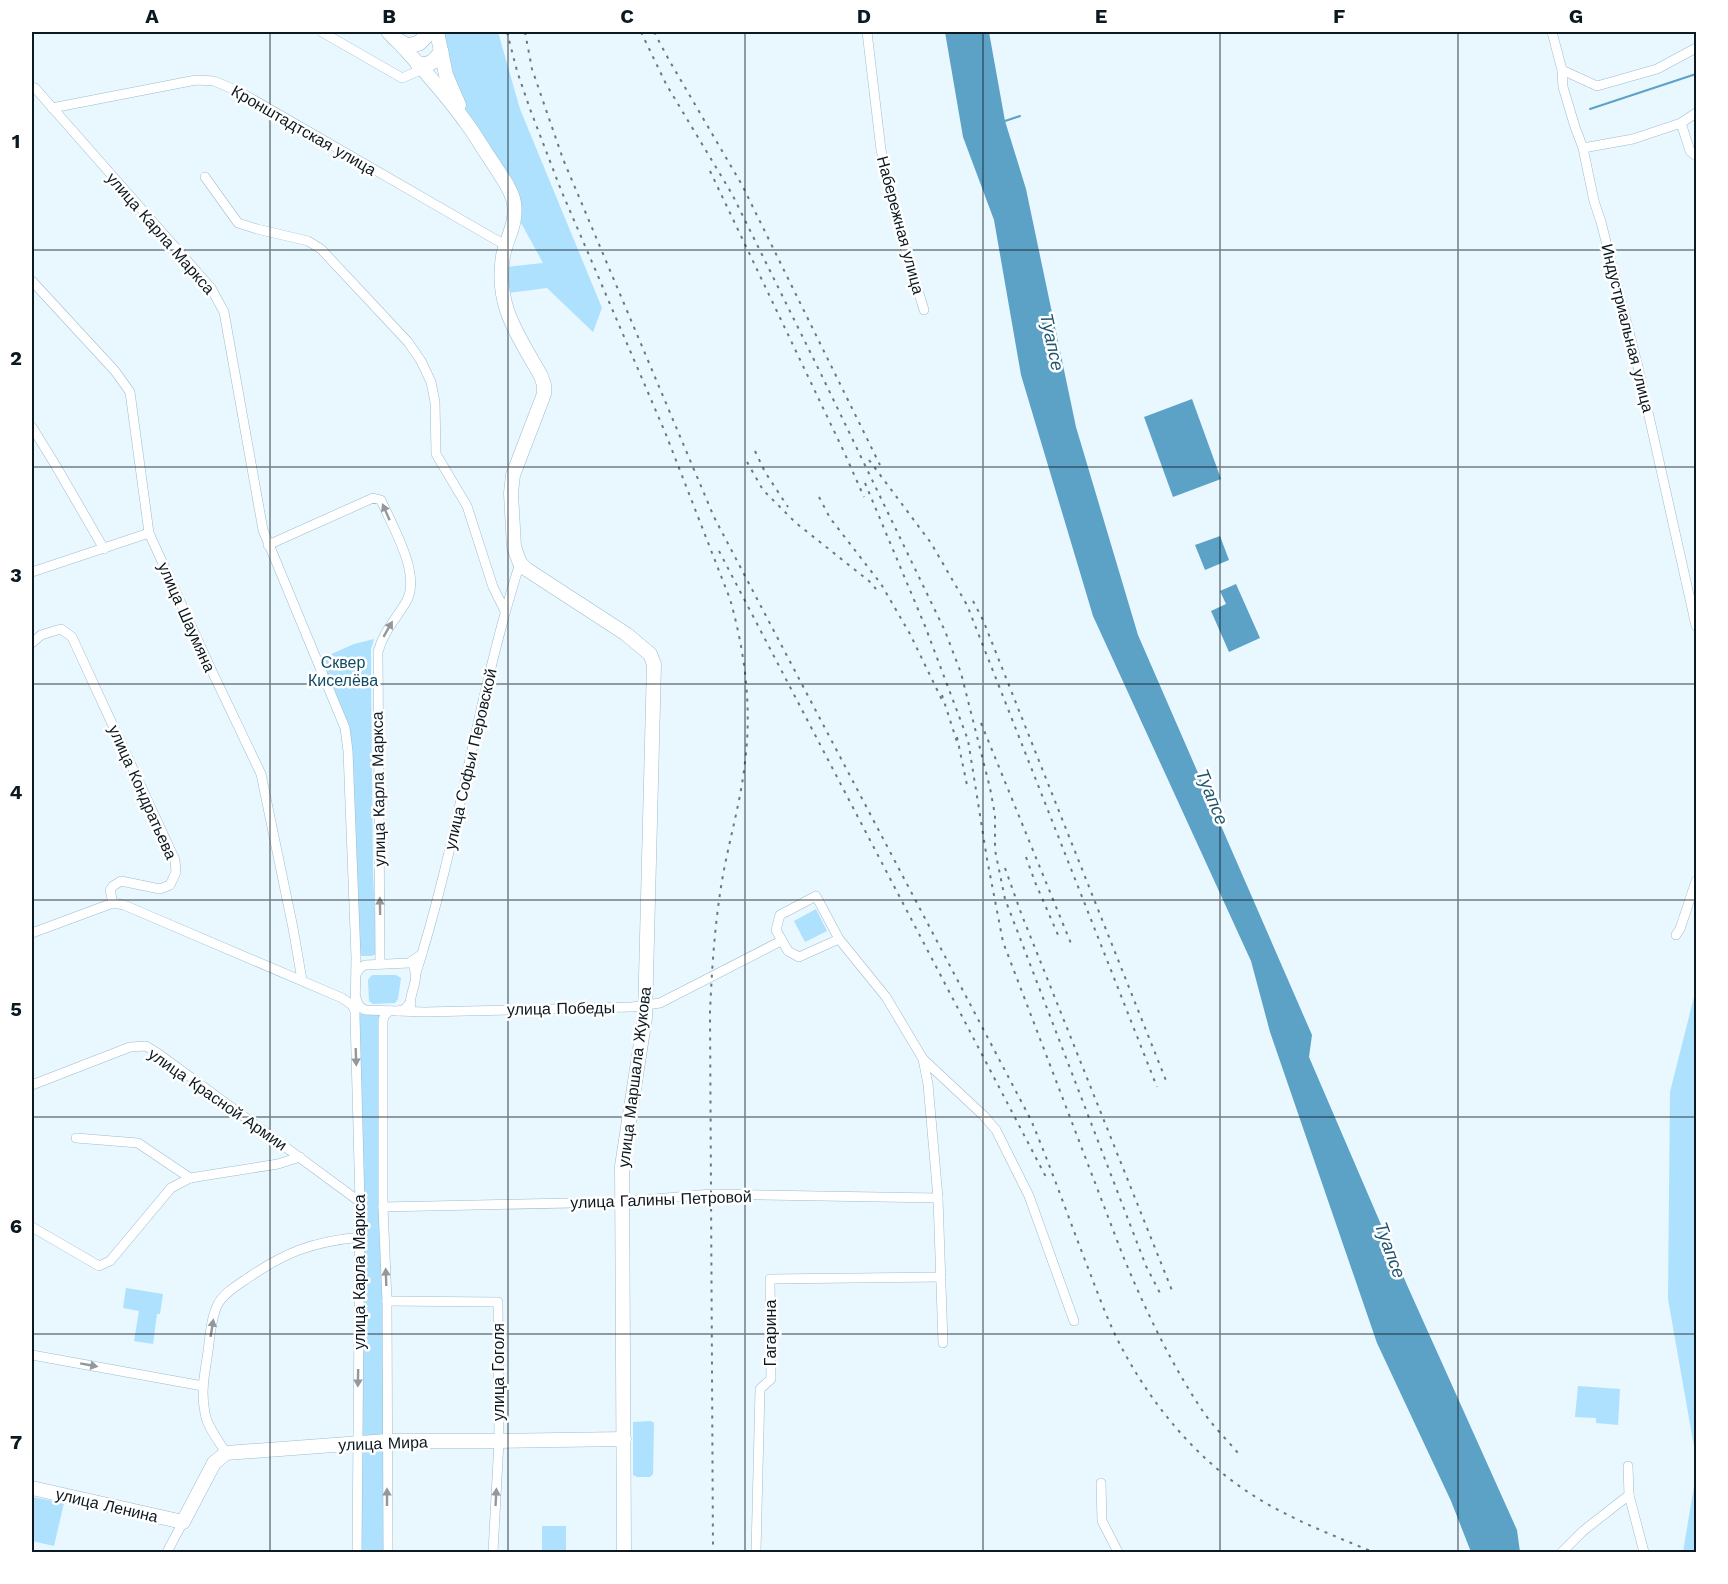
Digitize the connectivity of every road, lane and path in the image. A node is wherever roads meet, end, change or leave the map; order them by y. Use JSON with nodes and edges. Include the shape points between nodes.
{"nodes":[{"id":1,"x":322,"y":32,"type":"edge"},
{"id":2,"x":430,"y":32,"type":"edge"},
{"id":3,"x":437,"y":32,"type":"edge"},
{"id":4,"x":867,"y":32,"type":"edge"},
{"id":5,"x":1552,"y":32,"type":"edge"},
{"id":6,"x":393,"y":36,"type":"edge"},
{"id":7,"x":1696,"y":48,"type":"edge"},
{"id":8,"x":441,"y":52,"type":"junction"},
{"id":9,"x":421,"y":66,"type":"junction"},
{"id":10,"x":1562,"y":70,"type":"junction"},
{"id":11,"x":32,"y":87,"type":"edge"},
{"id":12,"x":52,"y":108,"type":"junction"},
{"id":13,"x":1696,"y":113,"type":"edge"},
{"id":14,"x":465,"y":121,"type":"junction"},
{"id":15,"x":1681,"y":123,"type":"junction"},
{"id":16,"x":1584,"y":148,"type":"junction"},
{"id":17,"x":1696,"y":156,"type":"edge"},
{"id":18,"x":205,"y":177,"type":"dead end"},
{"id":19,"x":505,"y":245,"type":"junction"},
{"id":20,"x":32,"y":281,"type":"edge"},
{"id":21,"x":924,"y":310,"type":"dead end"},
{"id":22,"x":32,"y":427,"type":"edge"},
{"id":23,"x":149,"y":533,"type":"junction"},
{"id":24,"x":268,"y":545,"type":"junction"},
{"id":25,"x":104,"y":549,"type":"junction"},
{"id":26,"x":520,"y":563,"type":"junction"},
{"id":27,"x":32,"y":572,"type":"edge"},
{"id":28,"x":505,"y":610,"type":"junction"},
{"id":29,"x":1696,"y":626,"type":"edge"},
{"id":30,"x":32,"y":643,"type":"edge"},
{"id":31,"x":1696,"y":881,"type":"edge"},
{"id":32,"x":113,"y":903,"type":"junction"},
{"id":33,"x":32,"y":933,"type":"edge"},
{"id":34,"x":1676,"y":935,"type":"dead end"},
{"id":35,"x":839,"y":939,"type":"junction"},
{"id":36,"x":781,"y":941,"type":"junction"},
{"id":37,"x":422,"y":954,"type":"junction"},
{"id":38,"x":356,"y":957,"type":"junction"},
{"id":39,"x":381,"y":964,"type":"junction"},
{"id":40,"x":403,"y":964,"type":"junction"},
{"id":41,"x":365,"y":965,"type":"junction"},
{"id":42,"x":357,"y":973,"type":"junction"},
{"id":43,"x":416,"y":973,"type":"junction"},
{"id":44,"x":302,"y":980,"type":"junction"},
{"id":45,"x":352,"y":1002,"type":"junction"},
{"id":46,"x":645,"y":1006,"type":"junction"},
{"id":47,"x":412,"y":1008,"type":"junction"},
{"id":48,"x":394,"y":1011,"type":"junction"},
{"id":49,"x":923,"y":1059,"type":"junction"},
{"id":50,"x":32,"y":1085,"type":"edge"},
{"id":51,"x":76,"y":1138,"type":"dead end"},
{"id":52,"x":300,"y":1157,"type":"junction"},
{"id":53,"x":190,"y":1178,"type":"junction"},
{"id":54,"x":938,"y":1198,"type":"junction"},
{"id":55,"x":360,"y":1202,"type":"junction"},
{"id":56,"x":621,"y":1202,"type":"junction"},
{"id":57,"x":383,"y":1207,"type":"junction"},
{"id":58,"x":32,"y":1227,"type":"edge"},
{"id":59,"x":360,"y":1237,"type":"junction"},
{"id":60,"x":941,"y":1277,"type":"junction"},
{"id":61,"x":387,"y":1300,"type":"junction"},
{"id":62,"x":1074,"y":1321,"type":"dead end"},
{"id":63,"x":943,"y":1343,"type":"dead end"},
{"id":64,"x":32,"y":1355,"type":"edge"},
{"id":65,"x":203,"y":1386,"type":"junction"},
{"id":66,"x":624,"y":1439,"type":"junction"},
{"id":67,"x":387,"y":1441,"type":"junction"},
{"id":68,"x":499,"y":1441,"type":"junction"},
{"id":69,"x":357,"y":1443,"type":"junction"},
{"id":70,"x":226,"y":1453,"type":"junction"},
{"id":71,"x":1628,"y":1466,"type":"dead end"},
{"id":72,"x":1101,"y":1483,"type":"dead end"},
{"id":73,"x":32,"y":1488,"type":"edge"},
{"id":74,"x":1629,"y":1495,"type":"junction"},
{"id":75,"x":183,"y":1522,"type":"junction"},
{"id":76,"x":167,"y":1552,"type":"edge"},
{"id":77,"x":357,"y":1552,"type":"edge"},
{"id":78,"x":388,"y":1552,"type":"edge"},
{"id":79,"x":493,"y":1552,"type":"edge"},
{"id":80,"x":624,"y":1552,"type":"edge"},
{"id":81,"x":756,"y":1552,"type":"edge"},
{"id":82,"x":1118,"y":1552,"type":"edge"},
{"id":83,"x":1562,"y":1552,"type":"edge"},
{"id":84,"x":1644,"y":1552,"type":"edge"}],
"edges":[{"from":1,"to":9,"type":"street","via":[[402,78]]},
{"from":2,"to":6,"type":"main road","via":[[413,46]]},
{"from":3,"to":8,"type":"main road"},
{"from":4,"to":21,"type":"street","name":"Набережная улица","via":[[881,150],[896,218]]},
{"from":5,"to":10,"type":"street","name":"Индустриальная улица"},
{"from":6,"to":9,"type":"main road"},
{"from":7,"to":10,"type":"street","via":[[1657,69],[1597,86]]},
{"from":8,"to":9,"type":"main road","via":[[430,64]]},
{"from":8,"to":14,"type":"main road"},
{"from":9,"to":14,"type":"main road"},
{"from":10,"to":16,"type":"street","name":"Индустриальная улица","via":[[1563,87]]},
{"from":11,"to":12,"type":"street","name":"улица Карла Маркса"},
{"from":12,"to":19,"type":"street","name":"Кронштадтская улица","via":[[196,80],[214,81],[240,92]]},
{"from":12,"to":24,"type":"street","name":"улица Карла Маркса","via":[[211,288],[224,312]]},
{"from":13,"to":15,"type":"street"},
{"from":14,"to":19,"type":"main road","via":[[514,201],[515,221]]},
{"from":15,"to":16,"type":"street","via":[[1633,139]]},
{"from":15,"to":17,"type":"street","via":[[1690,151]]},
{"from":16,"to":29,"type":"street","name":"Индустриальная улица"},
{"from":18,"to":28,"type":"street","via":[[238,223],[308,241],[321,249],[422,361],[435,402],[436,454],[467,506],[493,587]]},
{"from":19,"to":26,"type":"main road","via":[[501,279],[509,320],[544,385],[513,475],[514,547]]},
{"from":20,"to":23,"type":"street","name":"улица Шаумяна","via":[[130,392]]},
{"from":22,"to":25,"type":"street"},
{"from":23,"to":25,"type":"street"},
{"from":23,"to":44,"type":"street","name":"улица Шаумяна","via":[[261,774]]},
{"from":24,"to":38,"type":"street","name":"улица Карла Маркса","via":[[345,728]]},
{"from":39,"to":24,"type":"street","name":"улица Карла Маркса","one_way":true,"via":[[378,652],[385,632],[409,597],[410,566],[377,498]]},
{"from":25,"to":27,"type":"street"},
{"from":26,"to":28,"type":"street","name":"улица Софьи Перовской"},
{"from":26,"to":46,"type":"main road","name":"улица Маршала Жукова","via":[[626,633],[650,654],[654,664]]},
{"from":28,"to":37,"type":"street","name":"улица Софьи Перовской"},
{"from":30,"to":32,"type":"street","name":"улица Кондратьева","via":[[41,635],[62,629],[72,637],[175,860],[176,872],[170,885],[160,889],[120,881],[110,890]]},
{"from":31,"to":34,"type":"street"},
{"from":32,"to":33,"type":"street"},
{"from":32,"to":44,"type":"street","via":[[124,904]]},
{"from":35,"to":36,"type":"street","via":[[799,957]]},
{"from":35,"to":36,"type":"street","via":[[816,896],[780,915],[776,930]]},
{"from":35,"to":49,"type":"street","via":[[886,997]]},
{"from":36,"to":46,"type":"street","name":"улица Победы","via":[[678,995]]},
{"from":37,"to":40,"type":"street"},
{"from":37,"to":43,"type":"street","name":"улица Софьи Перовской"},
{"from":38,"to":41,"type":"street"},
{"from":38,"to":42,"type":"street","name":"улица Карла Маркса"},
{"from":39,"to":40,"type":"street"},
{"from":39,"to":41,"type":"street"},
{"from":40,"to":43,"type":"street","via":[[412,966]]},
{"from":41,"to":42,"type":"street"},
{"from":42,"to":45,"type":"street","name":"улица Карла Маркса"},
{"from":43,"to":47,"type":"street","name":"улица Софьи Перовской"},
{"from":44,"to":45,"type":"street"},
{"from":45,"to":48,"type":"street","via":[[365,1011]]},
{"from":45,"to":55,"type":"street","name":"улица Карла Маркса","one_way":true},
{"from":46,"to":47,"type":"street","name":"улица Победы"},
{"from":46,"to":56,"type":"main road","name":"улица Маршала Жукова","via":[[622,1166]]},
{"from":47,"to":48,"type":"street"},
{"from":48,"to":57,"type":"street","name":"улица Карла Маркса","via":[[383,1020]]},
{"from":49,"to":54,"type":"street"},
{"from":49,"to":62,"type":"street","via":[[996,1130],[1029,1196]]},
{"from":50,"to":52,"type":"street","name":"улица Красной Армии","via":[[130,1047],[146,1046]]},
{"from":51,"to":53,"type":"street","via":[[138,1143]]},
{"from":52,"to":53,"type":"street"},
{"from":52,"to":55,"type":"street","name":"улица Красной Армии"},
{"from":53,"to":58,"type":"street","via":[[171,1188],[110,1261],[99,1266]]},
{"from":54,"to":56,"type":"street","name":"улица Галины Петровой","via":[[711,1194]]},
{"from":54,"to":60,"type":"street"},
{"from":55,"to":59,"type":"street","name":"улица Карла Маркса"},
{"from":56,"to":57,"type":"street","name":"улица Галины Петровой"},
{"from":56,"to":66,"type":"main road","name":"улица Маршала Жукова"},
{"from":61,"to":57,"type":"street","name":"улица Карла Маркса","one_way":true},
{"from":65,"to":59,"type":"street","one_way":true,"via":[[214,1316],[226,1295],[285,1255],[320,1242]]},
{"from":59,"to":69,"type":"street","name":"улица Карла Маркса","one_way":true},
{"from":60,"to":63,"type":"street"},
{"from":60,"to":81,"type":"street","name":"Гагарина","via":[[770,1279],[771,1379],[760,1389]]},
{"from":61,"to":67,"type":"street","name":"улица Карла Маркса"},
{"from":61,"to":68,"type":"street","name":"улица Гоголя","via":[[498,1302]]},
{"from":64,"to":65,"type":"street","one_way":true},
{"from":65,"to":70,"type":"street","via":[[205,1414]]},
{"from":66,"to":68,"type":"main road","name":"улица Мира"},
{"from":66,"to":80,"type":"main road","name":"улица Маршала Жукова"},
{"from":67,"to":68,"type":"main road","name":"улица Мира"},
{"from":67,"to":69,"type":"main road","name":"улица Мира"},
{"from":78,"to":67,"type":"street","name":"улица Карла Маркса","one_way":true},
{"from":79,"to":68,"type":"street","name":"улица Гоголя","one_way":true},
{"from":69,"to":70,"type":"main road","name":"улица Мира"},
{"from":69,"to":77,"type":"street","name":"улица Карла Маркса"},
{"from":70,"to":75,"type":"main road","via":[[214,1463]]},
{"from":71,"to":74,"type":"street"},
{"from":72,"to":82,"type":"street","via":[[1102,1521]]},
{"from":73,"to":75,"type":"main road","name":"улица Ленина"},
{"from":74,"to":83,"type":"street"},
{"from":74,"to":84,"type":"street"},
{"from":75,"to":76,"type":"street"}]}
